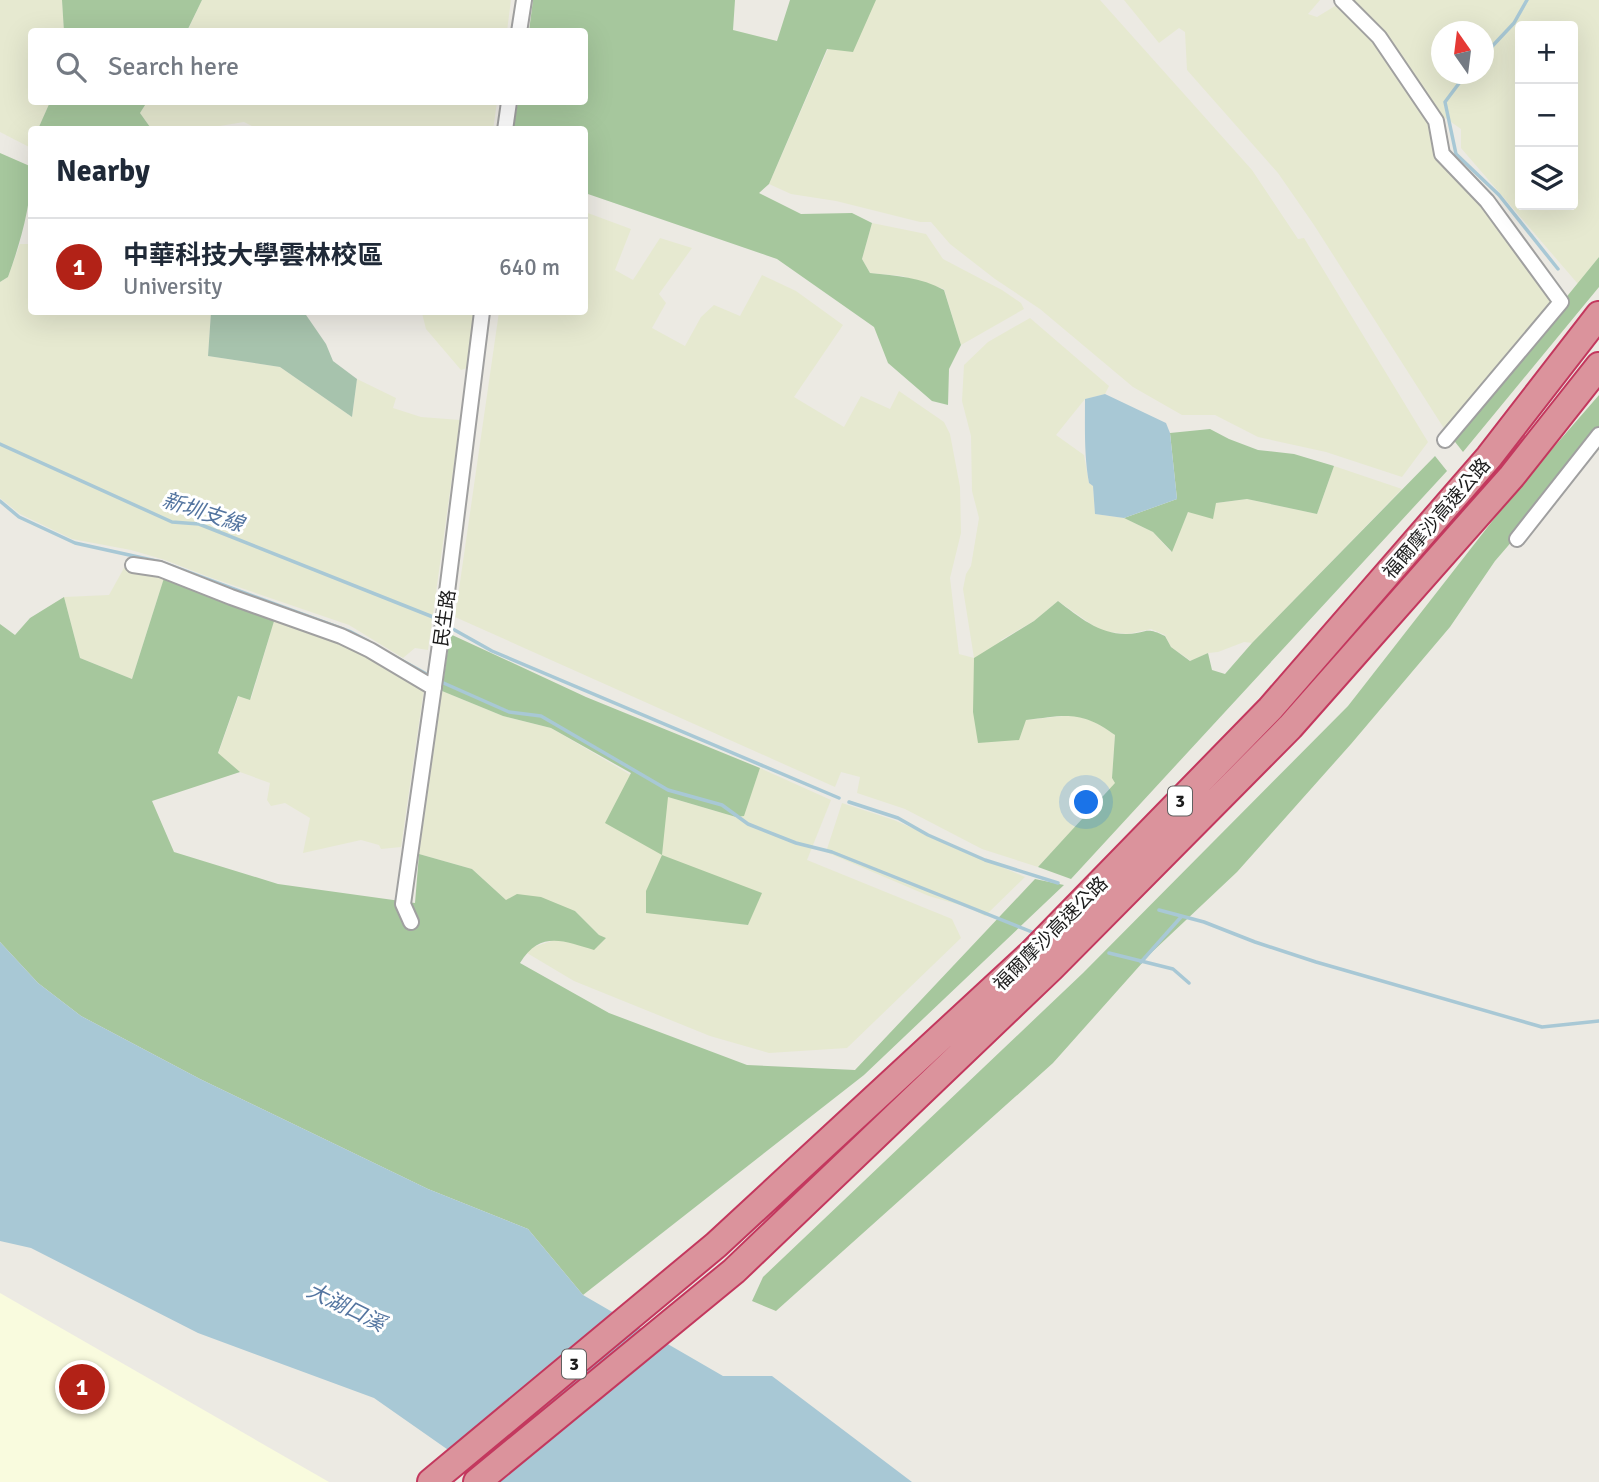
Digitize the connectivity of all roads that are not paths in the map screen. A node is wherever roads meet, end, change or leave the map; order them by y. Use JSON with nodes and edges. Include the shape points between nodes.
{"nodes":[{"id":1,"x":524,"y":0,"type":"edge"},
{"id":2,"x":1342,"y":0,"type":"edge"},
{"id":3,"x":520,"y":28,"type":"edge"},
{"id":4,"x":509,"y":105,"type":"edge"},
{"id":5,"x":506,"y":126,"type":"edge"},
{"id":6,"x":482,"y":315,"type":"edge"},
{"id":7,"x":1599,"y":315,"type":"edge"},
{"id":8,"x":1599,"y":366,"type":"edge"},
{"id":9,"x":1599,"y":435,"type":"edge"},
{"id":10,"x":1445,"y":440,"type":"dead end"},
{"id":11,"x":1517,"y":539,"type":"dead end"},
{"id":12,"x":133,"y":565,"type":"dead end"},
{"id":13,"x":434,"y":688,"type":"junction"},
{"id":14,"x":411,"y":922,"type":"dead end"},
{"id":15,"x":431,"y":1482,"type":"edge"},
{"id":16,"x":477,"y":1482,"type":"edge"}],
"edges":[{"from":1,"to":3,"type":"street"},
{"from":2,"to":10,"type":"street","via":[[1379,37],[1436,121],[1443,154],[1487,201],[1561,302]]},
{"from":4,"to":5,"type":"street"},
{"from":6,"to":13,"type":"street","name":"民生路"},
{"from":7,"to":15,"type":"highway","name":"福爾摩沙高速公路","number":"3","via":[[1489,457],[1270,709],[1032,953],[716,1245]]},
{"from":8,"to":16,"type":"highway","name":"福爾摩沙高速公路","number":"3","via":[[1512,476],[1290,727],[1051,968],[734,1271]]},
{"from":9,"to":11,"type":"street"},
{"from":12,"to":13,"type":"street","via":[[160,569],[341,636]]},
{"from":13,"to":14,"type":"street","name":"民生路","via":[[403,904]]}]}
